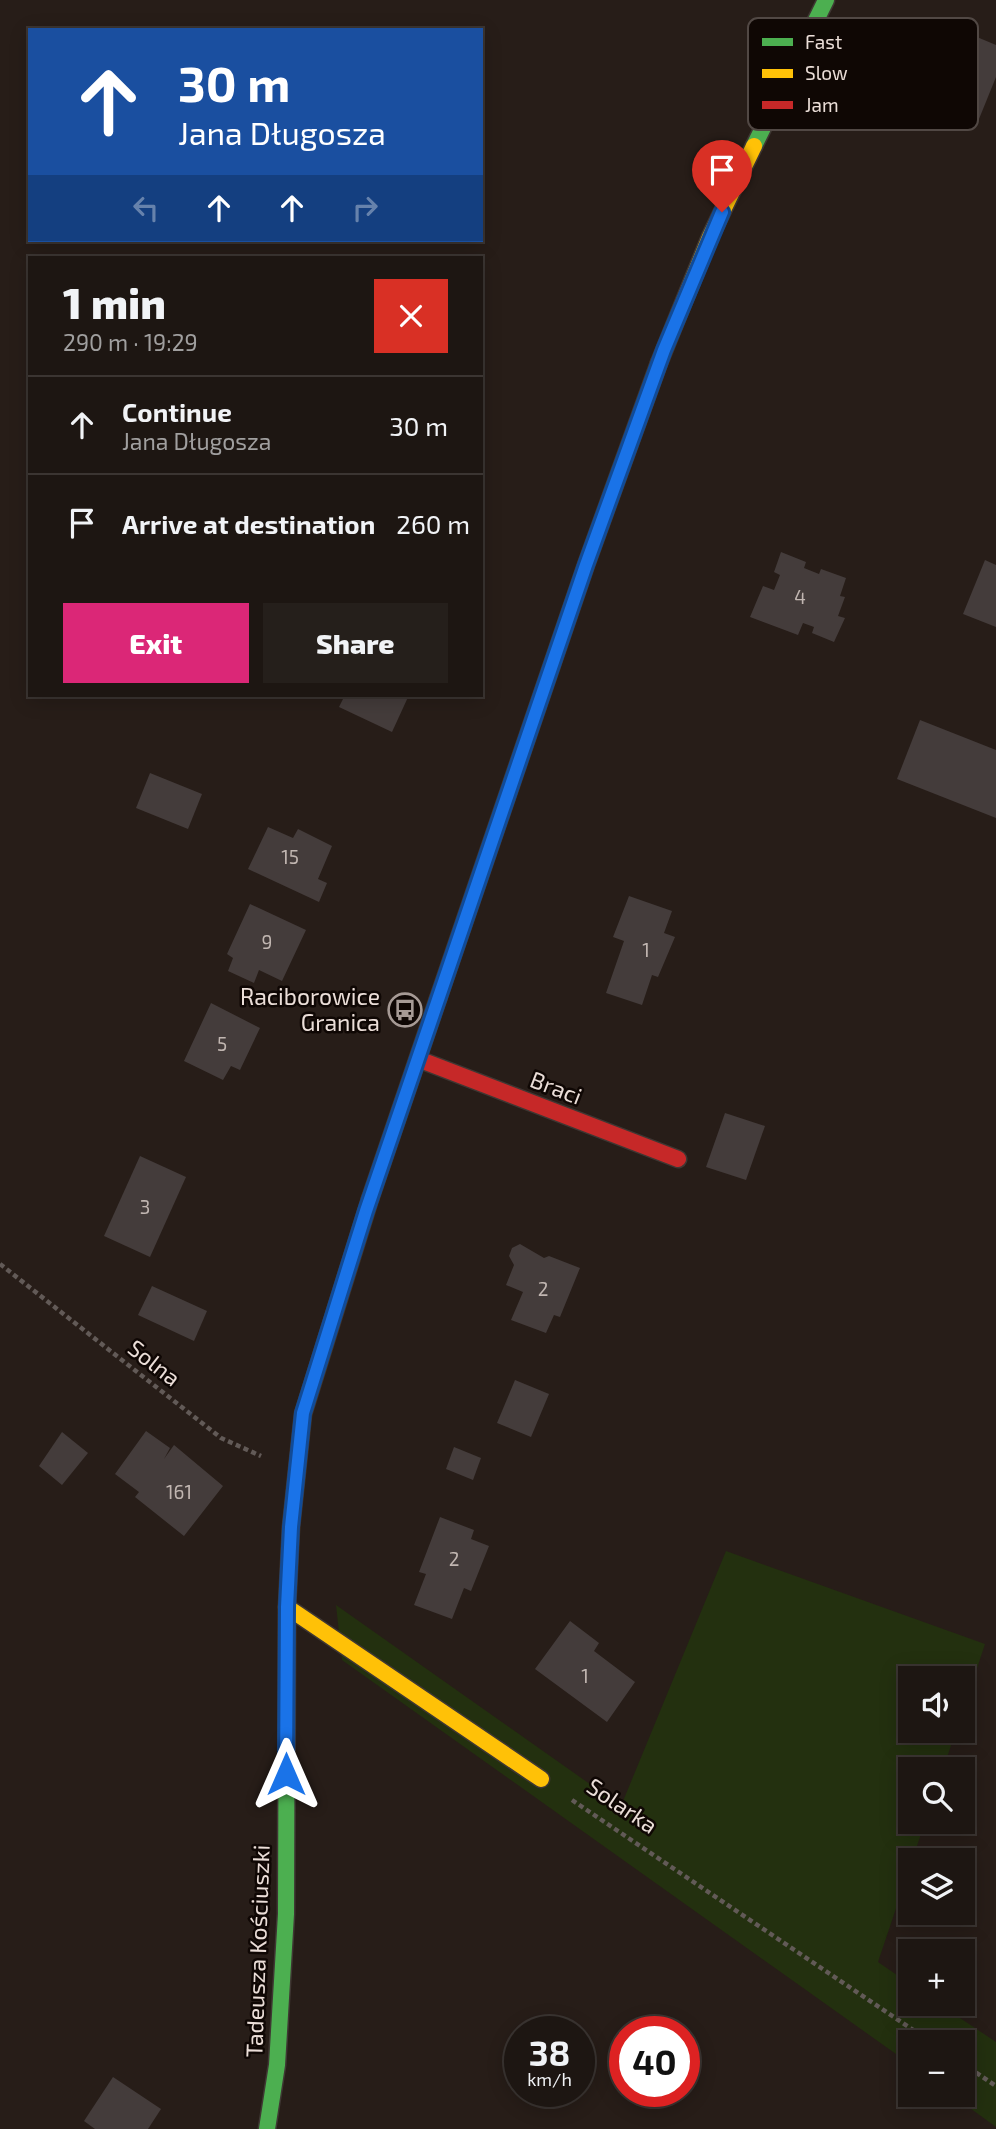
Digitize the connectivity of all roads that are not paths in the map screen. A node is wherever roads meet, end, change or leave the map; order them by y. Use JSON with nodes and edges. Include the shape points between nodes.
{"nodes":[{"id":1,"x":826,"y":0,"type":"edge"},
{"id":2,"x":817,"y":18,"type":"edge"},
{"id":3,"x":762,"y":130,"type":"edge"},
{"id":4,"x":418,"y":1059,"type":"junction"},
{"id":5,"x":678,"y":1159,"type":"dead end"},
{"id":6,"x":287,"y":1607,"type":"junction"},
{"id":7,"x":541,"y":1779,"type":"road end"},
{"id":8,"x":267,"y":2129,"type":"edge"}],
"edges":[{"from":1,"to":2,"type":"street","name":"Tadeusza Kościuszki"},
{"from":3,"to":4,"type":"street","name":"Tadeusza Kościuszki","via":[[710,237],[664,350]]},
{"from":4,"to":5,"type":"street","name":"Braci"},
{"from":4,"to":6,"type":"street","name":"Tadeusza Kościuszki","via":[[303,1413]]},
{"from":6,"to":7,"type":"street"},
{"from":6,"to":8,"type":"street","name":"Tadeusza Kościuszki","via":[[286,1914],[277,2065]]}]}
